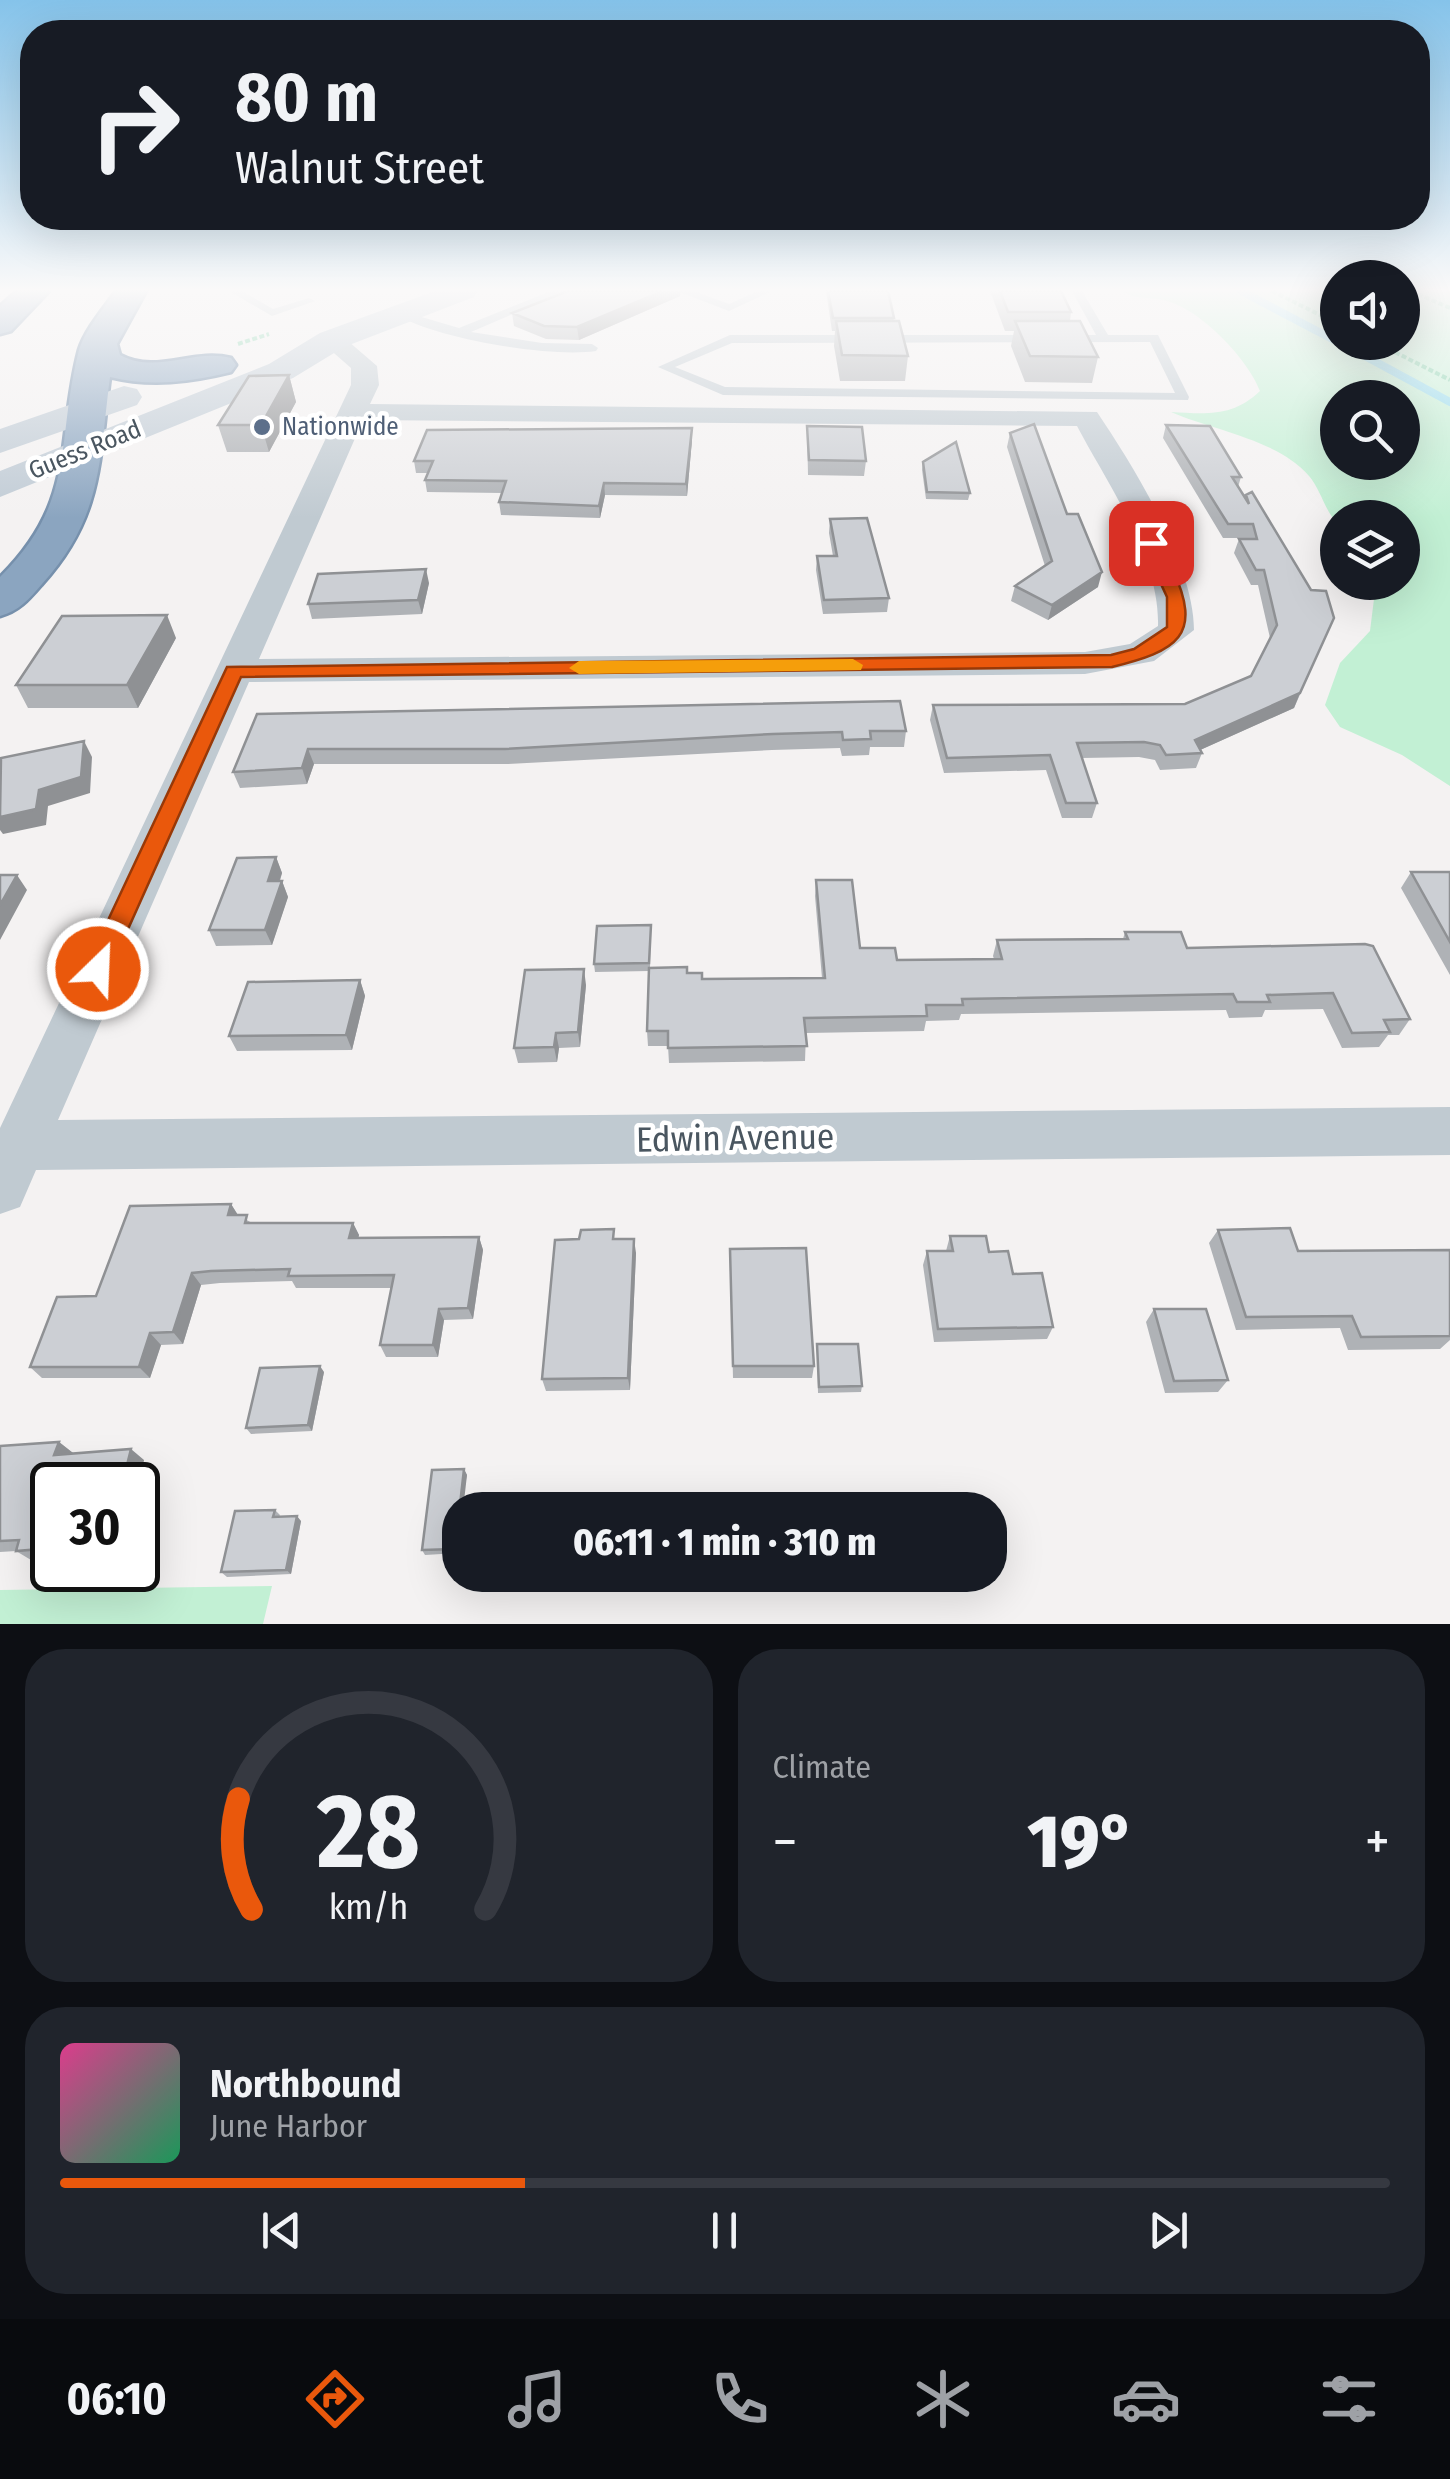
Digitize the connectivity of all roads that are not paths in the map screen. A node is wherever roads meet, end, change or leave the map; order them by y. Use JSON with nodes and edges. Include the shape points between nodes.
{"nodes":[{"id":1,"x":93,"y":367,"type":"edge"},
{"id":2,"x":109,"y":367,"type":"edge"},
{"id":3,"x":211,"y":367,"type":"edge"},
{"id":4,"x":216,"y":367,"type":"edge"},
{"id":5,"x":288,"y":367,"type":"edge"},
{"id":6,"x":364,"y":367,"type":"edge"},
{"id":7,"x":665,"y":367,"type":"edge"},
{"id":8,"x":1168,"y":367,"type":"edge"},
{"id":9,"x":85,"y":411,"type":"junction"},
{"id":10,"x":353,"y":412,"type":"junction"},
{"id":11,"x":0,"y":442,"type":"edge"},
{"id":12,"x":84,"y":452,"type":"junction"},
{"id":13,"x":0,"y":485,"type":"edge"},
{"id":14,"x":0,"y":602,"type":"edge"},
{"id":15,"x":234,"y":671,"type":"junction"},
{"id":16,"x":1450,"y":1131,"type":"edge"},
{"id":17,"x":10,"y":1166,"type":"edge"}],
"edges":[{"from":1,"to":9,"type":"highway"},
{"from":2,"to":3,"type":"highway","via":[[164,372]]},
{"from":4,"to":9,"type":"main road","name":"Guess Road"},
{"from":5,"to":12,"type":"main road","name":"Guess Road"},
{"from":6,"to":10,"type":"street","via":[[365,386]]},
{"from":7,"to":8,"type":"lane","via":[[723,391],[1183,396]]},
{"from":9,"to":11,"type":"main road","name":"Guess Road"},
{"from":9,"to":12,"type":"highway"},
{"from":10,"to":15,"type":"street"},
{"from":10,"to":15,"type":"street","via":[[1087,418],[1165,570],[1180,615],[1164,641],[1126,658],[1085,663]]},
{"from":12,"to":13,"type":"main road","name":"Guess Road"},
{"from":12,"to":14,"type":"highway","via":[[61,530]]},
{"from":15,"to":17,"type":"street"},
{"from":16,"to":17,"type":"street","name":"Edwin Avenue"}]}
